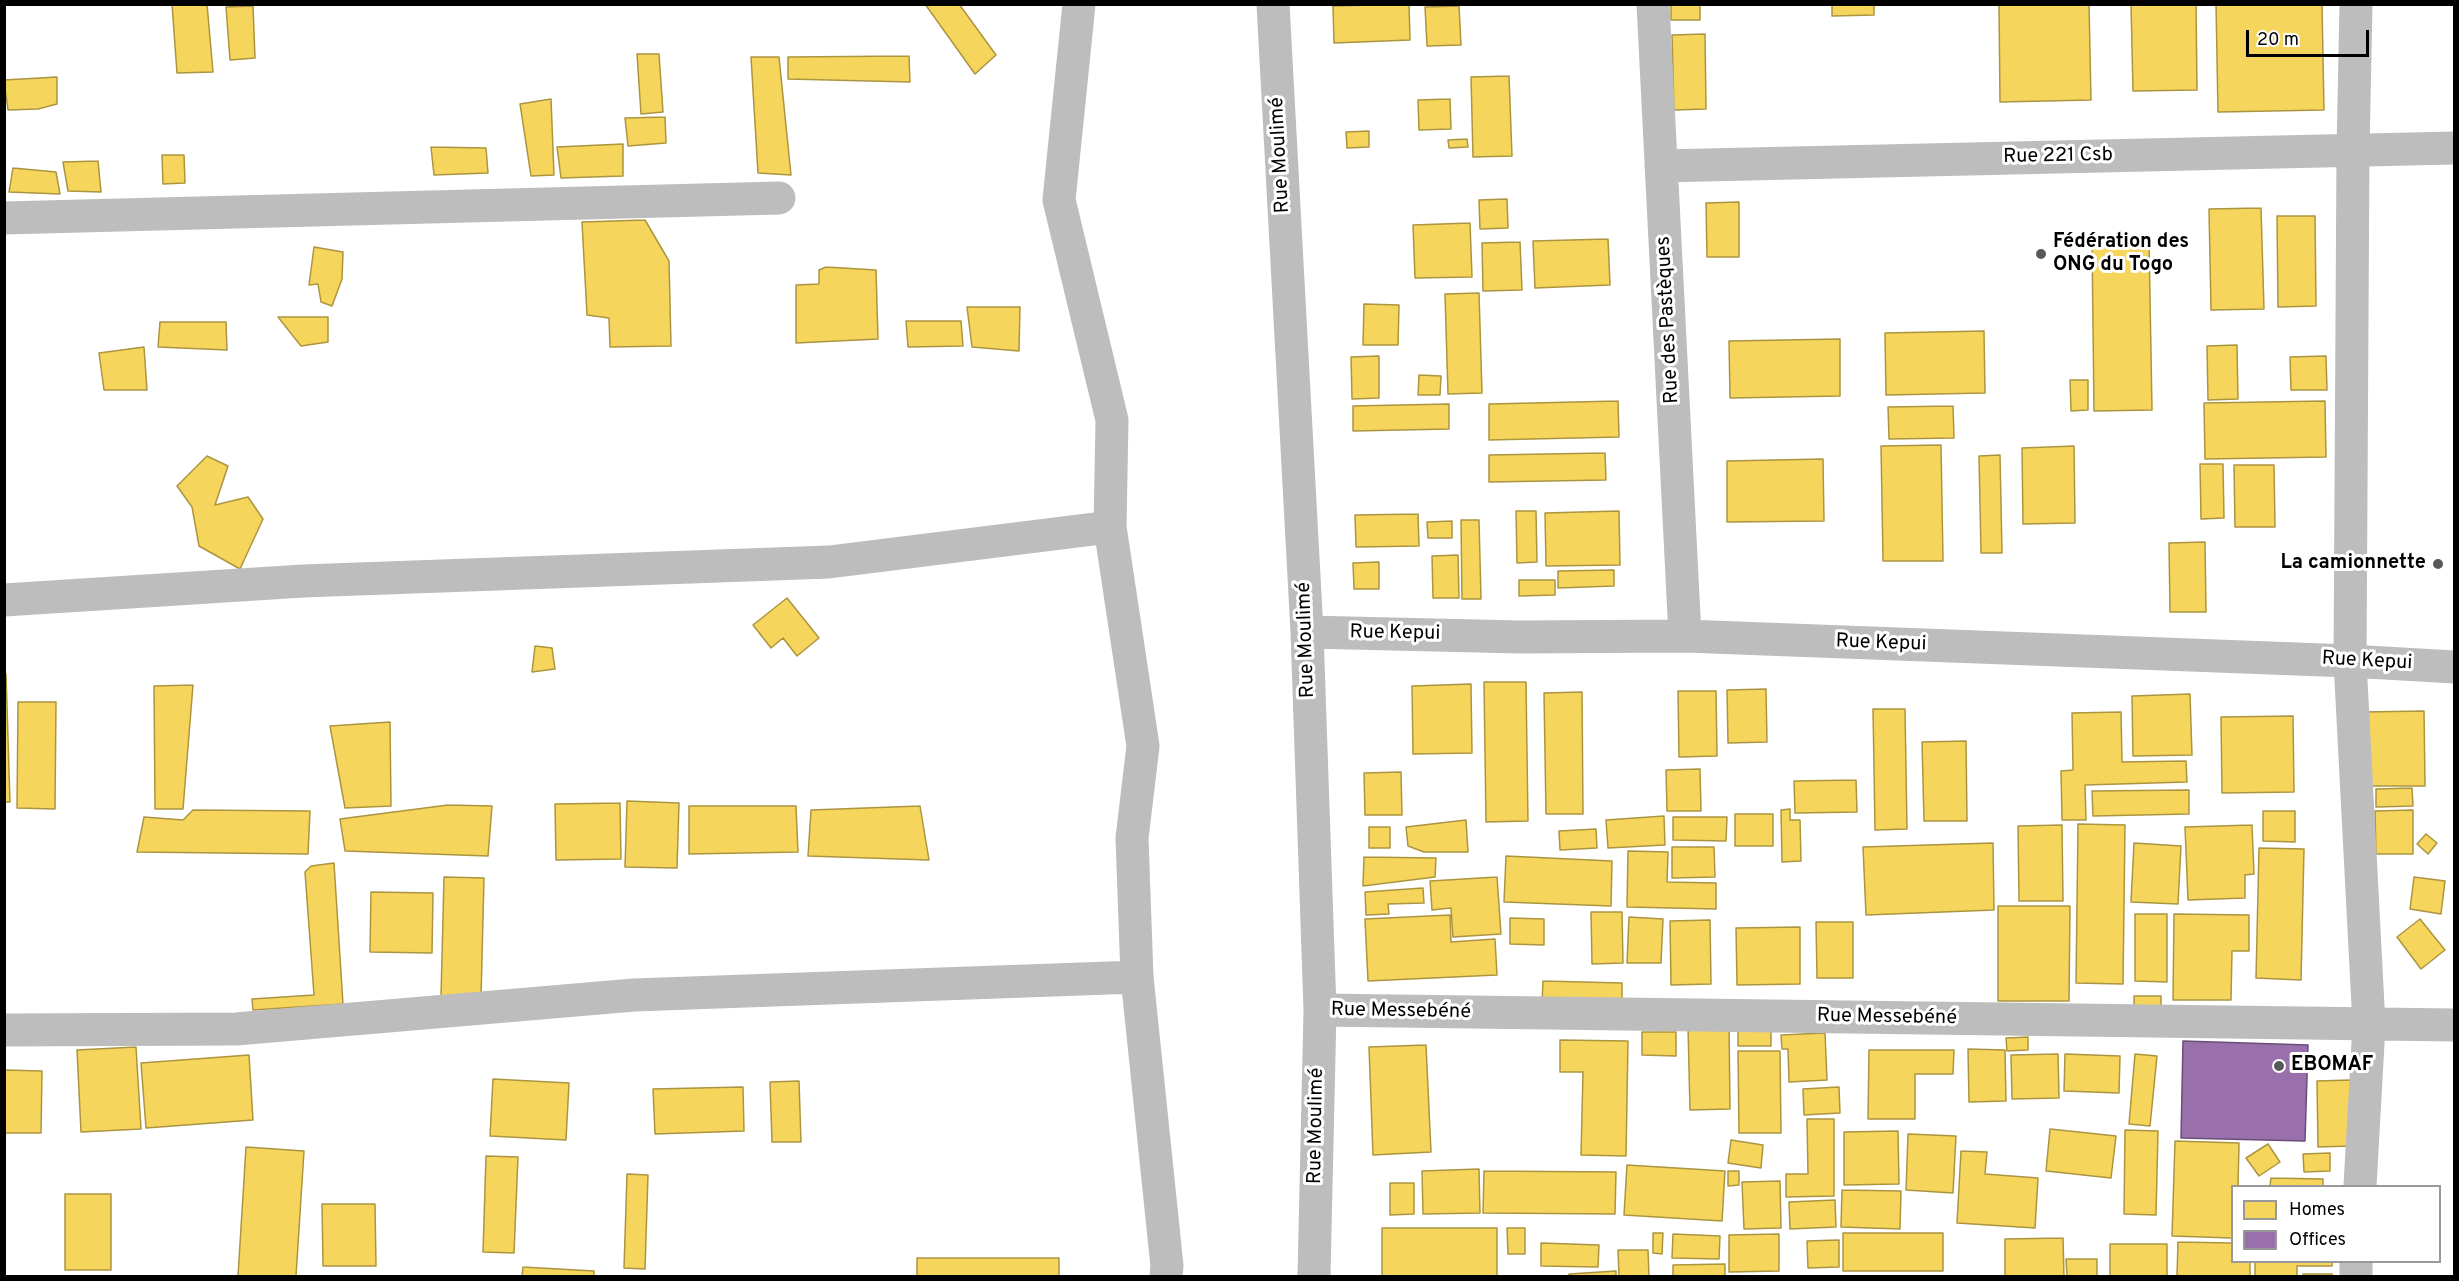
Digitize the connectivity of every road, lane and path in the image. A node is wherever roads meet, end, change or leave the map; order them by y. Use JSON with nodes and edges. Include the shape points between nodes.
{"nodes":[{"id":1,"x":1079,"y":4,"type":"edge"},
{"id":2,"x":1273,"y":4,"type":"edge"},
{"id":3,"x":1653,"y":4,"type":"edge"},
{"id":4,"x":2356,"y":4,"type":"edge"},
{"id":5,"x":2454,"y":148,"type":"edge"},
{"id":6,"x":2353,"y":150,"type":"junction"},
{"id":7,"x":1661,"y":166,"type":"junction"},
{"id":8,"x":779,"y":198,"type":"dead end"},
{"id":9,"x":4,"y":218,"type":"edge"},
{"id":10,"x":1110,"y":527,"type":"junction"},
{"id":11,"x":4,"y":600,"type":"edge"},
{"id":12,"x":1307,"y":632,"type":"junction"},
{"id":13,"x":1685,"y":636,"type":"junction"},
{"id":14,"x":2350,"y":661,"type":"junction"},
{"id":15,"x":2454,"y":667,"type":"edge"},
{"id":16,"x":1137,"y":977,"type":"junction"},
{"id":17,"x":1320,"y":1011,"type":"junction"},
{"id":18,"x":2368,"y":1025,"type":"junction"},
{"id":19,"x":2454,"y":1025,"type":"edge"},
{"id":20,"x":4,"y":1030,"type":"edge"},
{"id":21,"x":2360,"y":1185,"type":"edge"},
{"id":22,"x":1166,"y":1276,"type":"edge"},
{"id":23,"x":1314,"y":1276,"type":"edge"}],
"edges":[{"from":1,"to":10,"type":"street","via":[[1059,200],[1112,420]]},
{"from":2,"to":12,"type":"street","name":"Rue Moulimé"},
{"from":3,"to":7,"type":"street","name":"Rue des Pastèques"},
{"from":4,"to":6,"type":"street"},
{"from":5,"to":6,"type":"street","name":"Rue 221 Csb"},
{"from":6,"to":7,"type":"street","name":"Rue 221 Csb"},
{"from":6,"to":14,"type":"street"},
{"from":7,"to":13,"type":"street","name":"Rue des Pastèques"},
{"from":8,"to":9,"type":"street"},
{"from":10,"to":11,"type":"street","via":[[830,562],[303,581]]},
{"from":10,"to":16,"type":"street","via":[[1143,746],[1132,838]]},
{"from":12,"to":13,"type":"street","name":"Rue Kepui"},
{"from":12,"to":17,"type":"street","name":"Rue Moulimé"},
{"from":13,"to":14,"type":"street","name":"Rue Kepui"},
{"from":14,"to":15,"type":"street","name":"Rue Kepui"},
{"from":14,"to":18,"type":"street"},
{"from":16,"to":20,"type":"street","via":[[634,995],[236,1029]]},
{"from":16,"to":22,"type":"street"},
{"from":17,"to":18,"type":"street","name":"Rue Messebéné"},
{"from":17,"to":23,"type":"street","name":"Rue Moulimé"},
{"from":18,"to":19,"type":"street","name":"Rue Messebéné"},
{"from":18,"to":21,"type":"street"}]}
